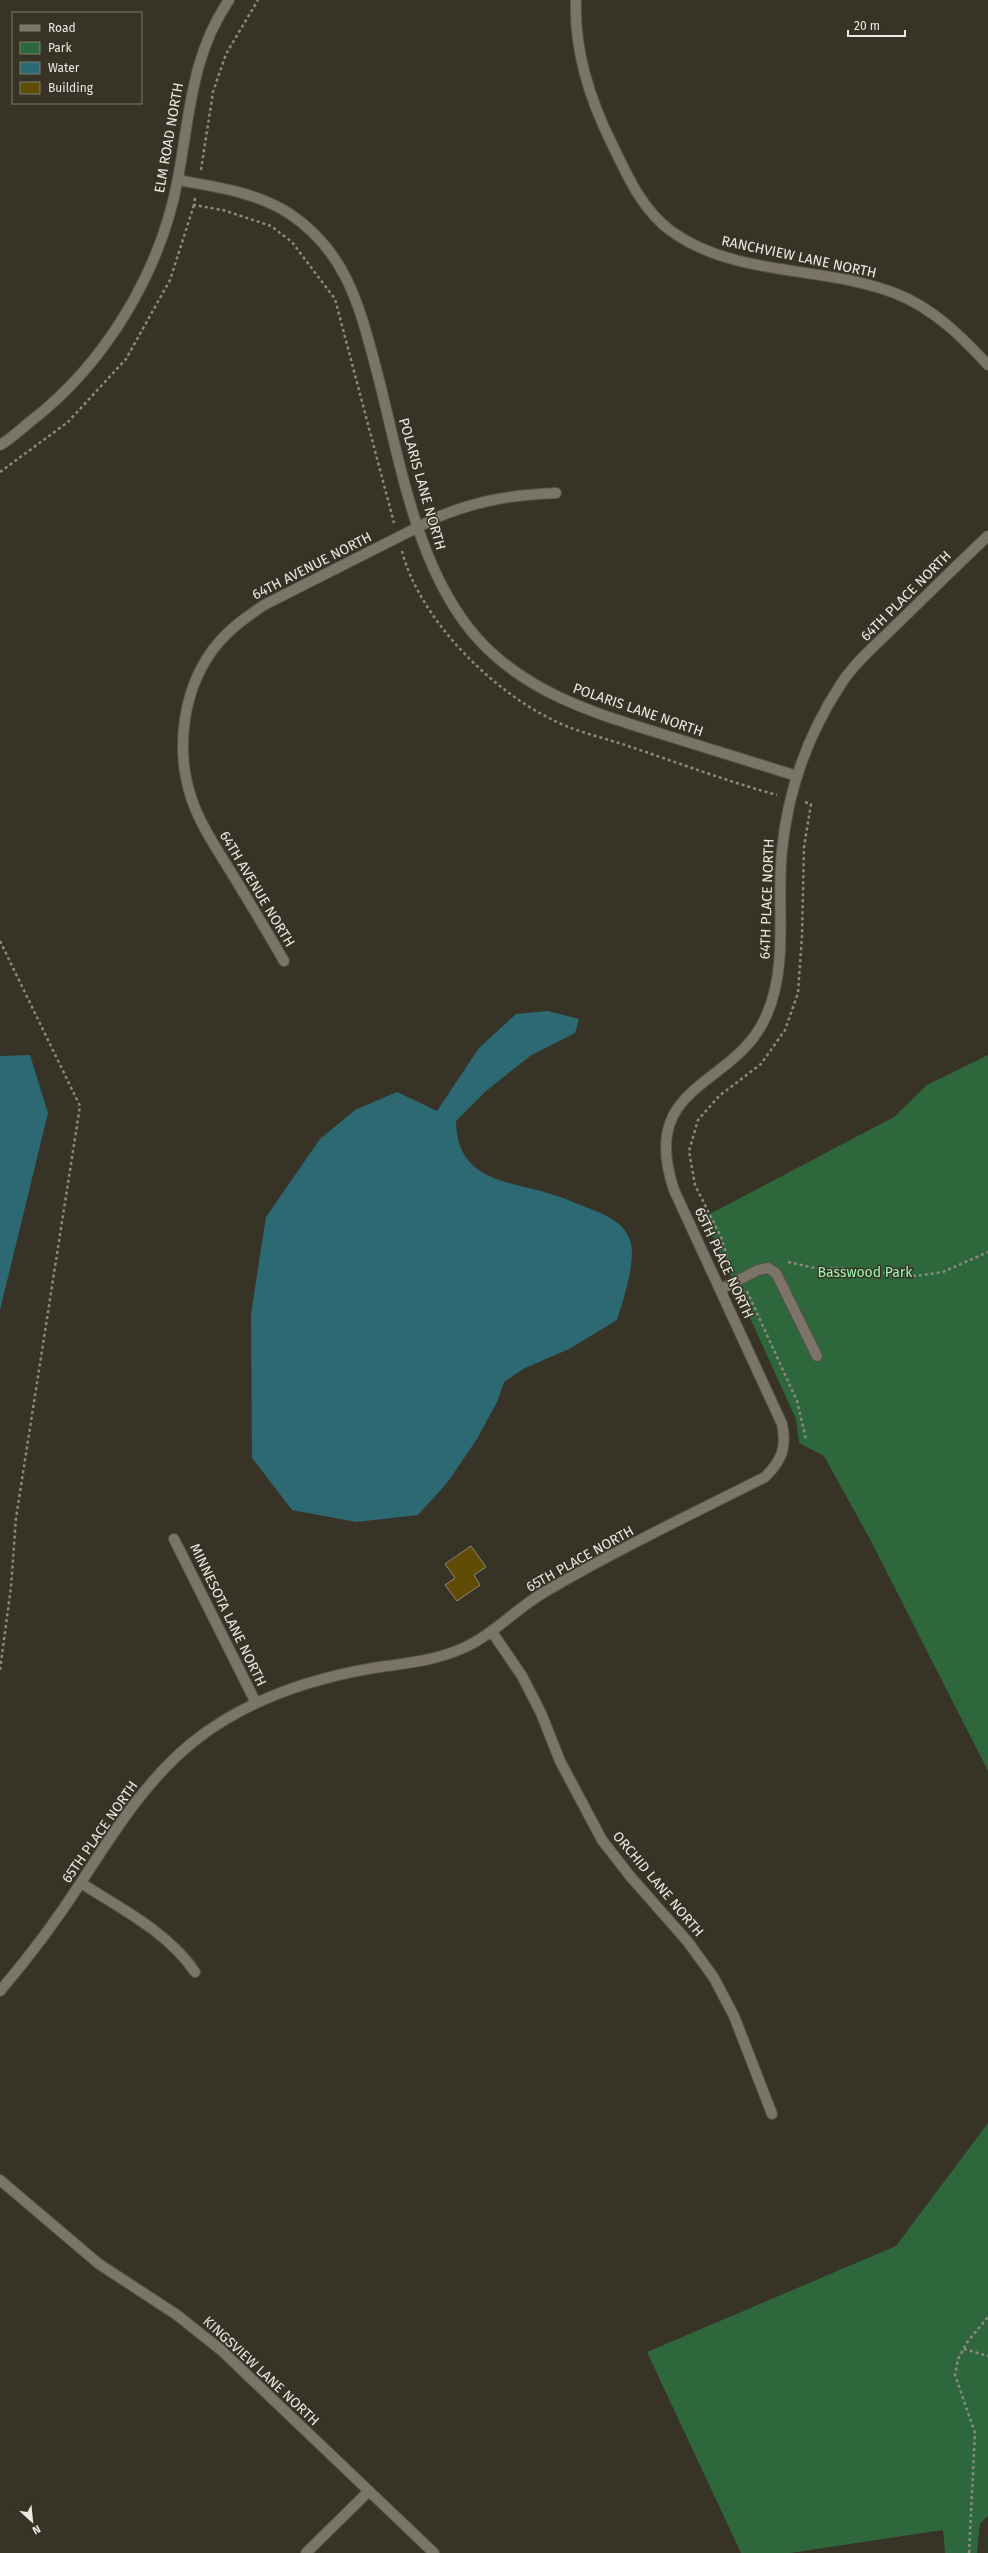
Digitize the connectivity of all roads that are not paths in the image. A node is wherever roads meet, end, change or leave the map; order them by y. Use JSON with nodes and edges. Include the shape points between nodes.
{"nodes":[{"id":1,"x":229,"y":0,"type":"edge"},
{"id":2,"x":576,"y":0,"type":"edge"},
{"id":3,"x":178,"y":180,"type":"junction"},
{"id":4,"x":988,"y":365,"type":"edge"},
{"id":5,"x":0,"y":445,"type":"edge"},
{"id":6,"x":556,"y":493,"type":"dead end"},
{"id":7,"x":417,"y":527,"type":"junction"},
{"id":8,"x":988,"y":536,"type":"edge"},
{"id":9,"x":797,"y":776,"type":"junction"},
{"id":10,"x":284,"y":961,"type":"dead end"},
{"id":11,"x":732,"y":1057,"type":"joint"},
{"id":12,"x":721,"y":1289,"type":"junction"},
{"id":13,"x":817,"y":1356,"type":"dead end"},
{"id":14,"x":174,"y":1539,"type":"dead end"},
{"id":15,"x":492,"y":1632,"type":"junction"},
{"id":16,"x":256,"y":1703,"type":"junction"},
{"id":17,"x":81,"y":1883,"type":"junction"},
{"id":18,"x":196,"y":1972,"type":"dead end"},
{"id":19,"x":0,"y":1991,"type":"edge"},
{"id":20,"x":772,"y":2114,"type":"dead end"},
{"id":21,"x":0,"y":2180,"type":"edge"},
{"id":22,"x":369,"y":2491,"type":"junction"},
{"id":23,"x":306,"y":2553,"type":"edge"},
{"id":24,"x":434,"y":2553,"type":"edge"}],
"edges":[{"from":1,"to":3,"type":"street","name":"ELM ROAD NORTH","via":[[200,54]]},
{"from":2,"to":4,"type":"street","name":"RANCHVIEW LANE NORTH","via":[[575,19],[579,54],[590,96],[630,179],[646,206],[671,231],[700,248],[733,259],[862,284],[897,294],[930,311],[960,336]]},
{"from":3,"to":5,"type":"street","name":"ELM ROAD NORTH","via":[[163,231],[143,282],[116,328],[84,371],[51,404]]},
{"from":3,"to":7,"type":"street","name":"POLARIS LANE NORTH","via":[[247,194],[290,214],[309,229],[340,264],[361,311]]},
{"from":6,"to":7,"type":"street","name":"64TH AVENUE NORTH","via":[[514,494],[465,506]]},
{"from":7,"to":9,"type":"street","name":"POLARIS LANE NORTH","via":[[430,565],[451,605],[478,640],[511,670],[548,693],[589,711]]},
{"from":7,"to":10,"type":"street","name":"64TH AVENUE NORTH","via":[[264,605],[240,622],[219,642],[201,671],[188,700],[184,767],[192,800],[206,830]]},
{"from":8,"to":9,"type":"street","name":"64TH PLACE NORTH","via":[[876,644],[842,683],[810,738]]},
{"from":9,"to":11,"type":"street","name":"64TH PLACE NORTH","via":[[784,830],[780,863],[778,971],[775,991],[767,1016],[752,1040]]},
{"from":11,"to":12,"type":"street","name":"65TH PLACE NORTH","via":[[683,1101],[669,1122],[666,1154],[667,1171],[674,1190]]},
{"from":12,"to":13,"type":"street","via":[[758,1270],[768,1268],[776,1273]]},
{"from":12,"to":15,"type":"street","name":"65TH PLACE NORTH","via":[[782,1424],[785,1440],[783,1454],[775,1467],[765,1477],[546,1591]]},
{"from":14,"to":16,"type":"street","name":"MINNESOTA LANE NORTH"},
{"from":15,"to":16,"type":"street","name":"65TH PLACE NORTH","via":[[463,1648],[434,1659],[328,1677]]},
{"from":15,"to":20,"type":"street","name":"ORCHID LANE NORTH","via":[[522,1676],[541,1713],[563,1767],[602,1840],[688,1942],[714,1978],[734,2016]]},
{"from":16,"to":17,"type":"street","name":"65TH PLACE NORTH","via":[[194,1742],[171,1762],[143,1791]]},
{"from":17,"to":18,"type":"street","via":[[167,1939],[183,1953]]},
{"from":17,"to":19,"type":"street","name":"65TH PLACE NORTH","via":[[50,1928]]},
{"from":21,"to":22,"type":"street","name":"KINGSVIEW LANE NORTH","via":[[99,2264],[178,2315],[221,2350]]},
{"from":22,"to":23,"type":"street"},
{"from":22,"to":24,"type":"street","name":"KINGSVIEW LANE NORTH"}]}
